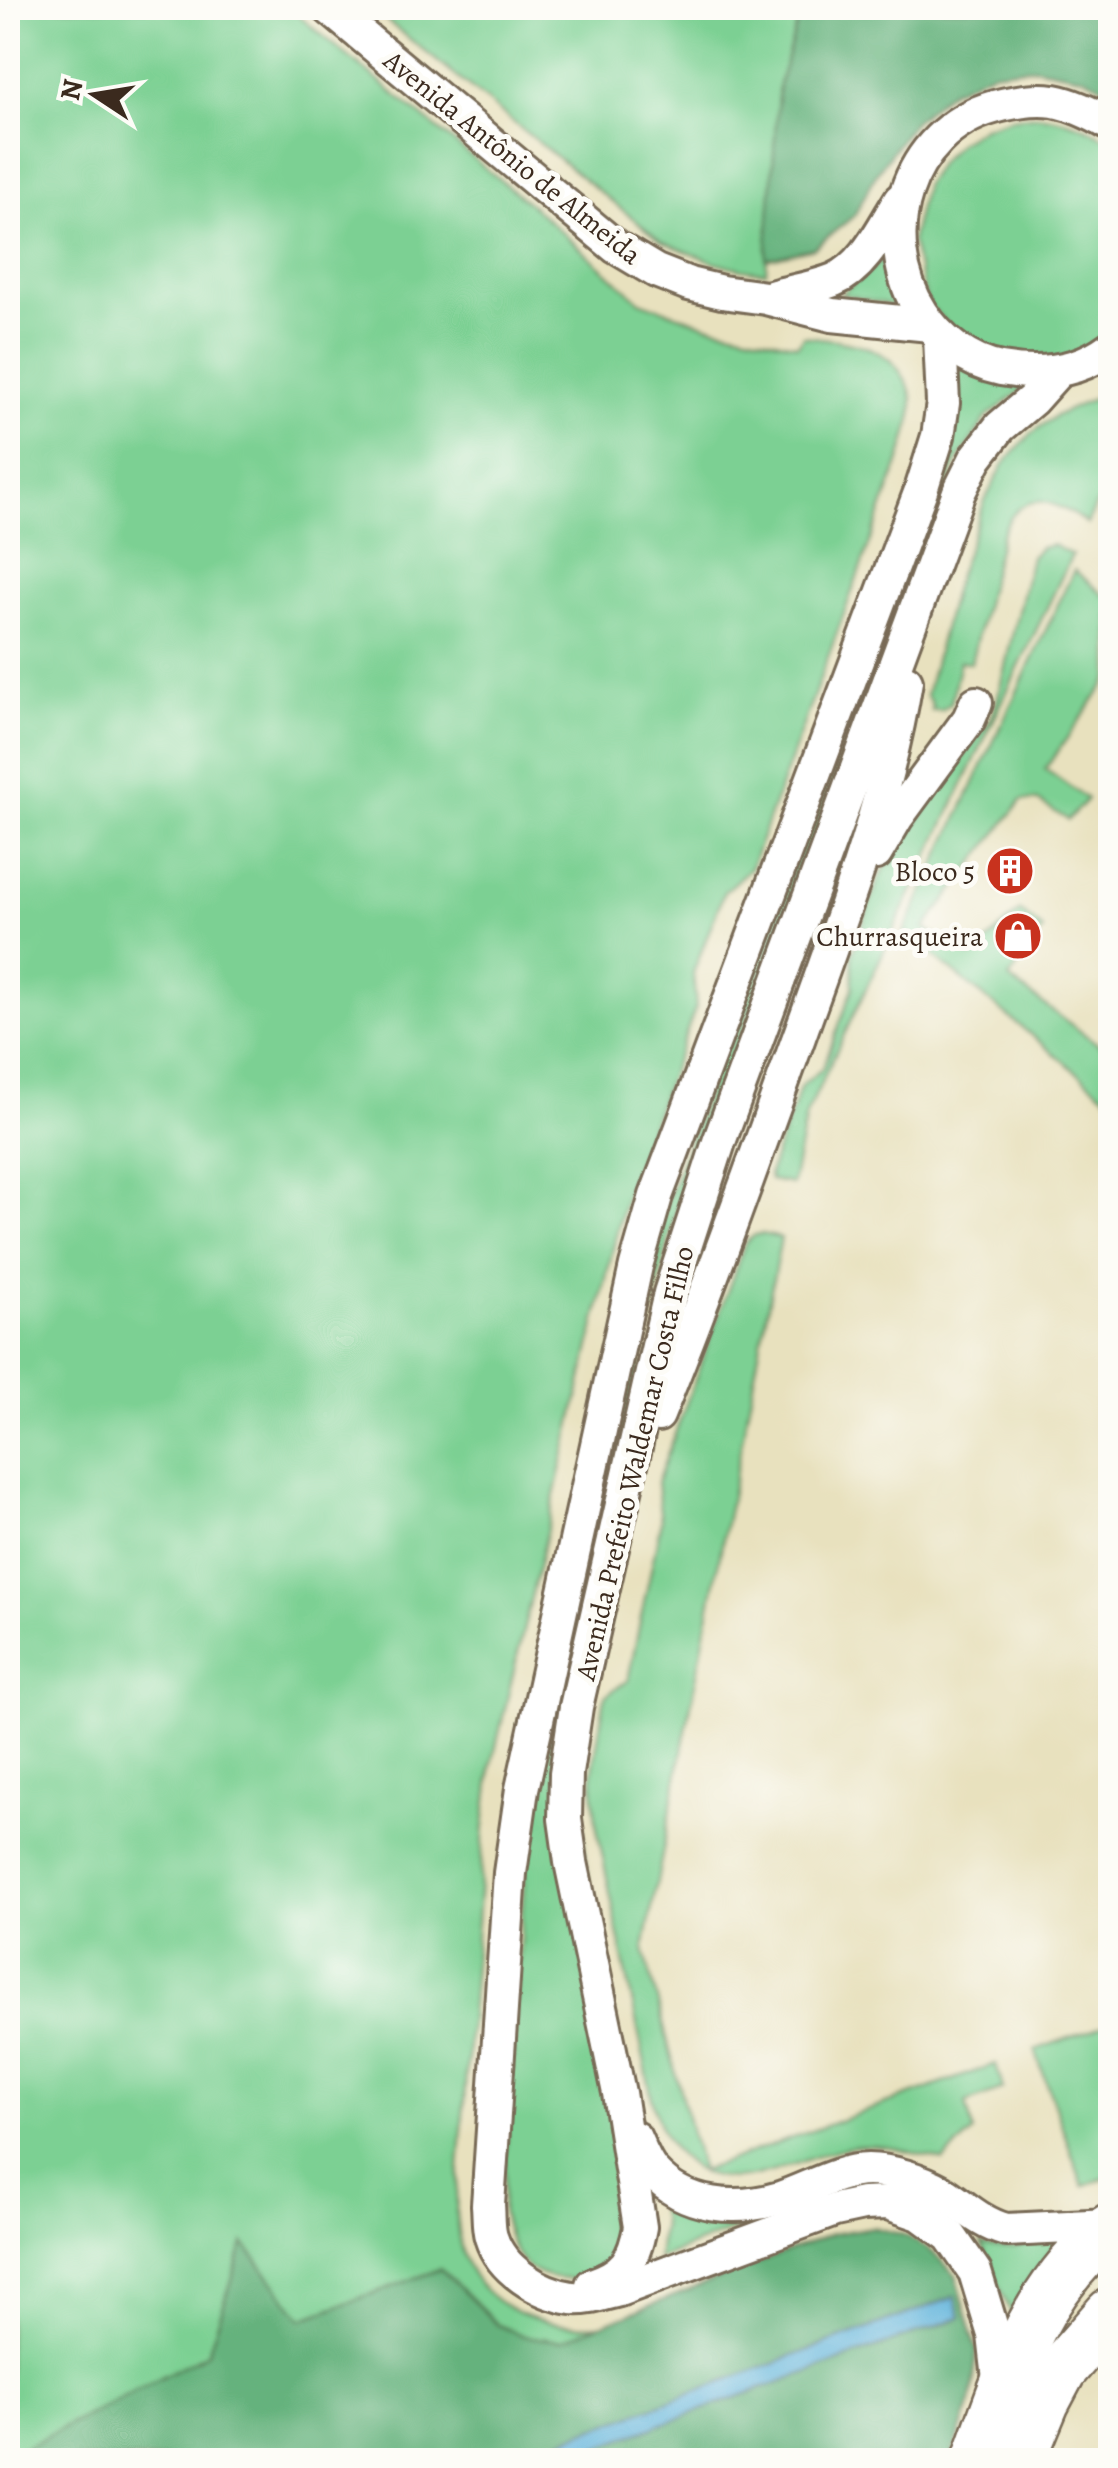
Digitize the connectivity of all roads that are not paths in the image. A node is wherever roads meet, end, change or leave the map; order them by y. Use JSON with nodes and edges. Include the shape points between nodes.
{"nodes":[{"id":1,"x":328,"y":8,"type":"edge"},
{"id":2,"x":1110,"y":124,"type":"edge"},
{"id":3,"x":905,"y":192,"type":"junction"},
{"id":4,"x":766,"y":298,"type":"junction"},
{"id":5,"x":935,"y":331,"type":"junction"},
{"id":6,"x":1110,"y":348,"type":"edge"},
{"id":7,"x":1057,"y":372,"type":"junction"},
{"id":8,"x":919,"y":598,"type":"junction"},
{"id":9,"x":903,"y":695,"type":"junction"},
{"id":10,"x":843,"y":914,"type":"junction"},
{"id":11,"x":619,"y":1512,"type":"junction"},
{"id":12,"x":619,"y":2092,"type":"junction"},
{"id":13,"x":1110,"y":2227,"type":"edge"},
{"id":14,"x":548,"y":2291,"type":"junction"},
{"id":15,"x":1110,"y":2314,"type":"edge"},
{"id":16,"x":1110,"y":2356,"type":"edge"},
{"id":17,"x":1001,"y":2395,"type":"junction"},
{"id":18,"x":1024,"y":2453,"type":"edge"},
{"id":19,"x":978,"y":2460,"type":"edge"}],
"edges":[{"from":1,"to":4,"type":"street","name":"Avenida Antônio de Almeida","via":[[616,247],[689,284]]},
{"from":2,"to":3,"type":"street","name":"Avenida Antônio de Almeida","via":[[1053,101],[1015,101],[979,111],[922,158]]},
{"from":3,"to":4,"type":"street","name":"Avenida Antônio de Almeida","via":[[853,267],[835,280]]},
{"from":3,"to":5,"type":"street","name":"Avenida Antônio de Almeida","via":[[900,262],[910,295]]},
{"from":4,"to":5,"type":"street","name":"Avenida Antônio de Almeida"},
{"from":5,"to":7,"type":"street","name":"Avenida Antônio de Almeida","via":[[992,367]]},
{"from":5,"to":14,"type":"street","via":[[943,403],[921,490],[636,1266],[522,1788],[510,1873],[488,2205],[491,2238],[507,2265]]},
{"from":6,"to":7,"type":"street","name":"Avenida Antônio de Almeida"},
{"from":7,"to":8,"type":"street","name":"Avenida Prefeito Waldemar Costa Filho","via":[[976,458]]},
{"from":8,"to":9,"type":"street"},
{"from":8,"to":11,"type":"street","name":"Avenida Prefeito Waldemar Costa Filho","via":[[719,1142],[670,1293]]},
{"from":9,"to":10,"type":"street","via":[[882,792]]},
{"from":9,"to":10,"type":"street","via":[[910,724],[929,733],[946,731],[976,702],[897,817]]},
{"from":10,"to":11,"type":"street"},
{"from":11,"to":12,"type":"street","name":"Avenida Prefeito Waldemar Costa Filho","via":[[571,1730],[566,1819]]},
{"from":12,"to":13,"type":"street","via":[[652,2171],[692,2199],[758,2202],[866,2170],[940,2190],[1006,2230]]},
{"from":12,"to":14,"type":"street","via":[[640,2226],[636,2248],[614,2276]]},
{"from":13,"to":17,"type":"main road","via":[[1047,2297]]},
{"from":14,"to":17,"type":"street","via":[[585,2298],[619,2290],[834,2210],[888,2203],[920,2214],[950,2236],[975,2272],[994,2335]]},
{"from":15,"to":18,"type":"main road","via":[[1061,2370]]},
{"from":16,"to":18,"type":"main road"},
{"from":17,"to":19,"type":"main road"}]}
